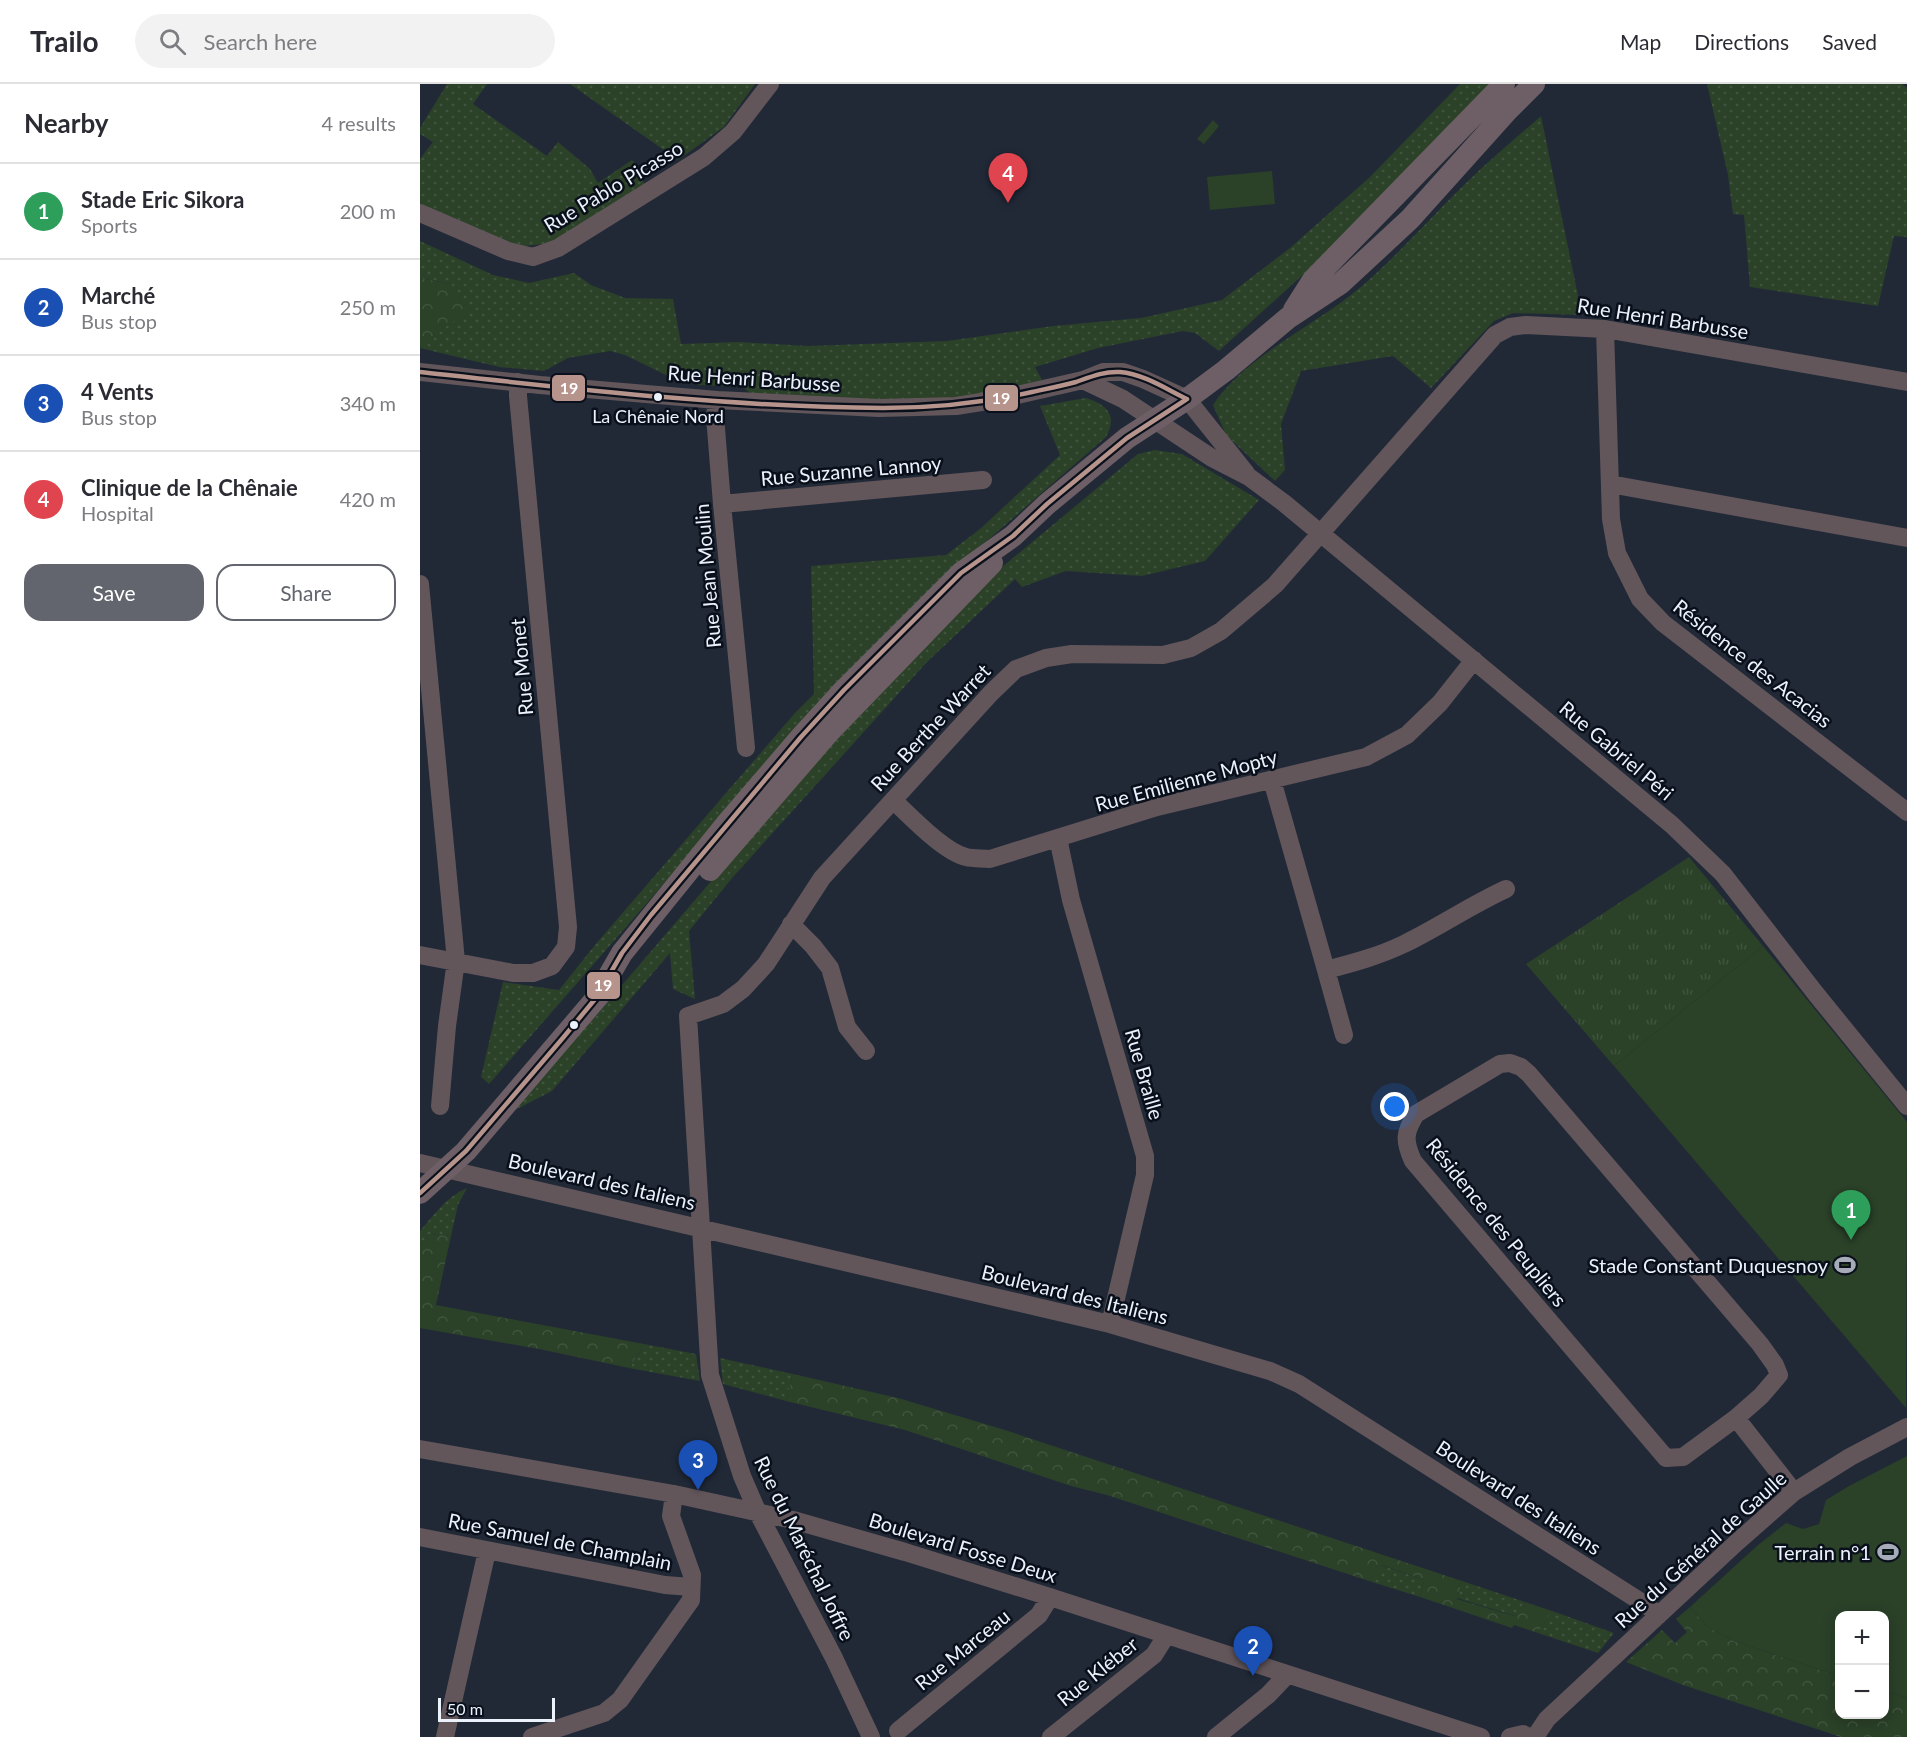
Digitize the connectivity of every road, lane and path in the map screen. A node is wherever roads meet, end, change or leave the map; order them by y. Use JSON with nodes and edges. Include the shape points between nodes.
{"nodes":[{"id":1,"x":770,"y":84,"type":"edge"},
{"id":2,"x":1504,"y":84,"type":"edge"},
{"id":3,"x":1534,"y":84,"type":"edge"},
{"id":4,"x":420,"y":213,"type":"edge"},
{"id":5,"x":1288,"y":318,"type":"junction"},
{"id":6,"x":1605,"y":329,"type":"junction"},
{"id":7,"x":420,"y":372,"type":"edge"},
{"id":8,"x":1083,"y":380,"type":"junction"},
{"id":9,"x":518,"y":382,"type":"junction"},
{"id":10,"x":1907,"y":382,"type":"edge"},
{"id":11,"x":1187,"y":399,"type":"junction"},
{"id":12,"x":717,"y":400,"type":"junction"},
{"id":13,"x":1155,"y":422,"type":"junction"},
{"id":14,"x":1249,"y":477,"type":"junction"},
{"id":15,"x":983,"y":480,"type":"dead end"},
{"id":16,"x":1610,"y":484,"type":"junction"},
{"id":17,"x":722,"y":504,"type":"junction"},
{"id":18,"x":1320,"y":532,"type":"junction"},
{"id":19,"x":1907,"y":538,"type":"edge"},
{"id":20,"x":420,"y":584,"type":"edge"},
{"id":21,"x":1474,"y":660,"type":"junction"},
{"id":22,"x":746,"y":748,"type":"dead end"},
{"id":23,"x":1272,"y":780,"type":"junction"},
{"id":24,"x":892,"y":800,"type":"junction"},
{"id":25,"x":1907,"y":812,"type":"edge"},
{"id":26,"x":1058,"y":838,"type":"junction"},
{"id":27,"x":1506,"y":889,"type":"dead end"},
{"id":28,"x":791,"y":924,"type":"junction"},
{"id":29,"x":420,"y":955,"type":"edge"},
{"id":30,"x":456,"y":961,"type":"junction"},
{"id":31,"x":1326,"y":970,"type":"junction"},
{"id":32,"x":688,"y":1016,"type":"joint"},
{"id":33,"x":1344,"y":1035,"type":"dead end"},
{"id":34,"x":866,"y":1051,"type":"dead end"},
{"id":35,"x":440,"y":1106,"type":"dead end"},
{"id":36,"x":1907,"y":1106,"type":"edge"},
{"id":37,"x":420,"y":1163,"type":"edge"},
{"id":38,"x":447,"y":1168,"type":"junction"},
{"id":39,"x":420,"y":1193,"type":"edge"},
{"id":40,"x":702,"y":1227,"type":"junction"},
{"id":41,"x":1110,"y":1324,"type":"junction"},
{"id":42,"x":1736,"y":1418,"type":"junction"},
{"id":43,"x":1907,"y":1428,"type":"edge"},
{"id":44,"x":420,"y":1449,"type":"edge"},
{"id":45,"x":1794,"y":1492,"type":"junction"},
{"id":46,"x":674,"y":1494,"type":"junction"},
{"id":47,"x":758,"y":1513,"type":"junction"},
{"id":48,"x":420,"y":1537,"type":"edge"},
{"id":49,"x":487,"y":1551,"type":"junction"},
{"id":50,"x":691,"y":1587,"type":"junction"},
{"id":51,"x":1050,"y":1597,"type":"junction"},
{"id":52,"x":1658,"y":1616,"type":"junction"},
{"id":53,"x":1166,"y":1636,"type":"junction"},
{"id":54,"x":1287,"y":1675,"type":"junction"},
{"id":55,"x":898,"y":1731,"type":"dead end"},
{"id":56,"x":1529,"y":1735,"type":"edge"},
{"id":57,"x":445,"y":1737,"type":"edge"},
{"id":58,"x":532,"y":1737,"type":"edge"},
{"id":59,"x":872,"y":1737,"type":"edge"},
{"id":60,"x":1052,"y":1737,"type":"edge"},
{"id":61,"x":1216,"y":1737,"type":"edge"},
{"id":62,"x":1481,"y":1737,"type":"edge"}],
"edges":[{"from":1,"to":4,"type":"street","name":"Rue Pablo Picasso","via":[[733,132],[704,157],[558,248],[533,257],[507,251]]},
{"from":2,"to":5,"type":"main road","via":[[1313,280]]},
{"from":3,"to":5,"type":"main road","via":[[1410,219],[1341,283]]},
{"from":5,"to":11,"type":"main road"},
{"from":6,"to":10,"type":"street","name":"Rue Henri Barbusse"},
{"from":6,"to":16,"type":"street","name":"Résidence des Acacias"},
{"from":6,"to":18,"type":"street","name":"Rue Henri Barbusse","via":[[1526,325],[1510,327],[1495,335]]},
{"from":7,"to":9,"type":"street","name":"Rue Henri Barbusse"},
{"from":8,"to":11,"type":"street","name":"Rue Henri Barbusse","via":[[1103,372],[1124,372]]},
{"from":8,"to":12,"type":"street","name":"Rue Henri Barbusse","via":[[956,406],[879,408]]},
{"from":8,"to":13,"type":"street","via":[[1123,399]]},
{"from":9,"to":12,"type":"street","name":"Rue Henri Barbusse"},
{"from":9,"to":30,"type":"street","name":"Rue Monet","via":[[568,927],[566,947],[552,966],[533,973],[513,973]]},
{"from":11,"to":13,"type":"main road"},
{"from":11,"to":14,"type":"street","name":"Rue Gabriel Péri"},
{"from":12,"to":17,"type":"street","name":"Rue Jean Moulin"},
{"from":13,"to":14,"type":"street","name":"Rue Gabriel Péri"},
{"from":13,"to":38,"type":"main road","via":[[1128,438],[1013,536],[989,567],[828,732],[466,1151]]},
{"from":14,"to":18,"type":"street","name":"Rue Gabriel Péri"},
{"from":15,"to":17,"type":"street","name":"Rue Suzanne Lannoy"},
{"from":16,"to":19,"type":"street"},
{"from":16,"to":25,"type":"street","name":"Résidence des Acacias","via":[[1617,553],[1640,599],[1663,623]]},
{"from":17,"to":22,"type":"street","name":"Rue Jean Moulin"},
{"from":18,"to":21,"type":"street","name":"Rue Gabriel Péri"},
{"from":18,"to":24,"type":"street","name":"Rue Berthe Warret","via":[[1275,585],[1221,631],[1191,648],[1163,655],[1072,654],[1016,669]]},
{"from":20,"to":30,"type":"street"},
{"from":21,"to":23,"type":"street","name":"Rue Emilienne Mopty","via":[[1440,703],[1407,735],[1366,757]]},
{"from":21,"to":36,"type":"street","name":"Rue Gabriel Péri","via":[[1672,825],[1723,874]]},
{"from":23,"to":26,"type":"street","name":"Rue Emilienne Mopty","via":[[1157,807]]},
{"from":23,"to":31,"type":"street"},
{"from":24,"to":26,"type":"street","name":"Rue Emilienne Mopty","via":[[965,857],[990,859]]},
{"from":24,"to":28,"type":"street","name":"Rue Berthe Warret","via":[[822,878]]},
{"from":26,"to":41,"type":"street","name":"Rue Braille","via":[[1071,900],[1145,1156],[1145,1175]]},
{"from":27,"to":31,"type":"street","via":[[1368,960]]},
{"from":28,"to":32,"type":"street","name":"Rue Berthe Warret","via":[[766,964],[743,989],[723,1004]]},
{"from":28,"to":34,"type":"street","via":[[830,968],[847,1027]]},
{"from":29,"to":30,"type":"street"},
{"from":30,"to":35,"type":"street"},
{"from":31,"to":33,"type":"street"},
{"from":32,"to":40,"type":"street","name":"Rue du Maréchal Joffre"},
{"from":37,"to":38,"type":"street","name":"Boulevard des Italiens"},
{"from":38,"to":39,"type":"main road"},
{"from":38,"to":40,"type":"street","name":"Boulevard des Italiens"},
{"from":40,"to":41,"type":"street","name":"Boulevard des Italiens"},
{"from":40,"to":47,"type":"street","name":"Rue du Maréchal Joffre","via":[[710,1375]]},
{"from":41,"to":52,"type":"street","name":"Boulevard des Italiens","via":[[1269,1371],[1299,1384]]},
{"from":42,"to":42,"type":"street","name":"Résidence des Peupliers","via":[[1779,1375],[1775,1365],[1529,1074],[1510,1063],[1500,1064],[1416,1114],[1406,1136],[1413,1161],[1666,1458],[1683,1457]]},
{"from":42,"to":45,"type":"street"},
{"from":43,"to":45,"type":"street","name":"Rue du Général de Gaulle"},
{"from":44,"to":46,"type":"street","name":"Boulevard Fosse Deux"},
{"from":45,"to":52,"type":"street","name":"Rue du Général de Gaulle"},
{"from":46,"to":47,"type":"street","name":"Boulevard Fosse Deux"},
{"from":46,"to":50,"type":"street","via":[[671,1516],[692,1575]]},
{"from":47,"to":51,"type":"street","name":"Boulevard Fosse Deux","via":[[905,1552]]},
{"from":47,"to":59,"type":"street","name":"Rue du Maréchal Joffre"},
{"from":48,"to":49,"type":"street","name":"Rue Samuel de Champlain"},
{"from":49,"to":50,"type":"street","name":"Rue Samuel de Champlain"},
{"from":49,"to":57,"type":"street"},
{"from":50,"to":58,"type":"street","via":[[691,1600],[620,1700],[604,1713]]},
{"from":51,"to":53,"type":"street","name":"Boulevard Fosse Deux"},
{"from":51,"to":55,"type":"street","name":"Rue Marceau","via":[[1039,1615]]},
{"from":52,"to":56,"type":"street","name":"Rue du Général de Gaulle"},
{"from":53,"to":54,"type":"street","name":"Boulevard Fosse Deux"},
{"from":53,"to":60,"type":"street","name":"Rue Kléber","via":[[1154,1655]]},
{"from":54,"to":61,"type":"street"},
{"from":54,"to":62,"type":"street","name":"Boulevard Fosse Deux"}]}
